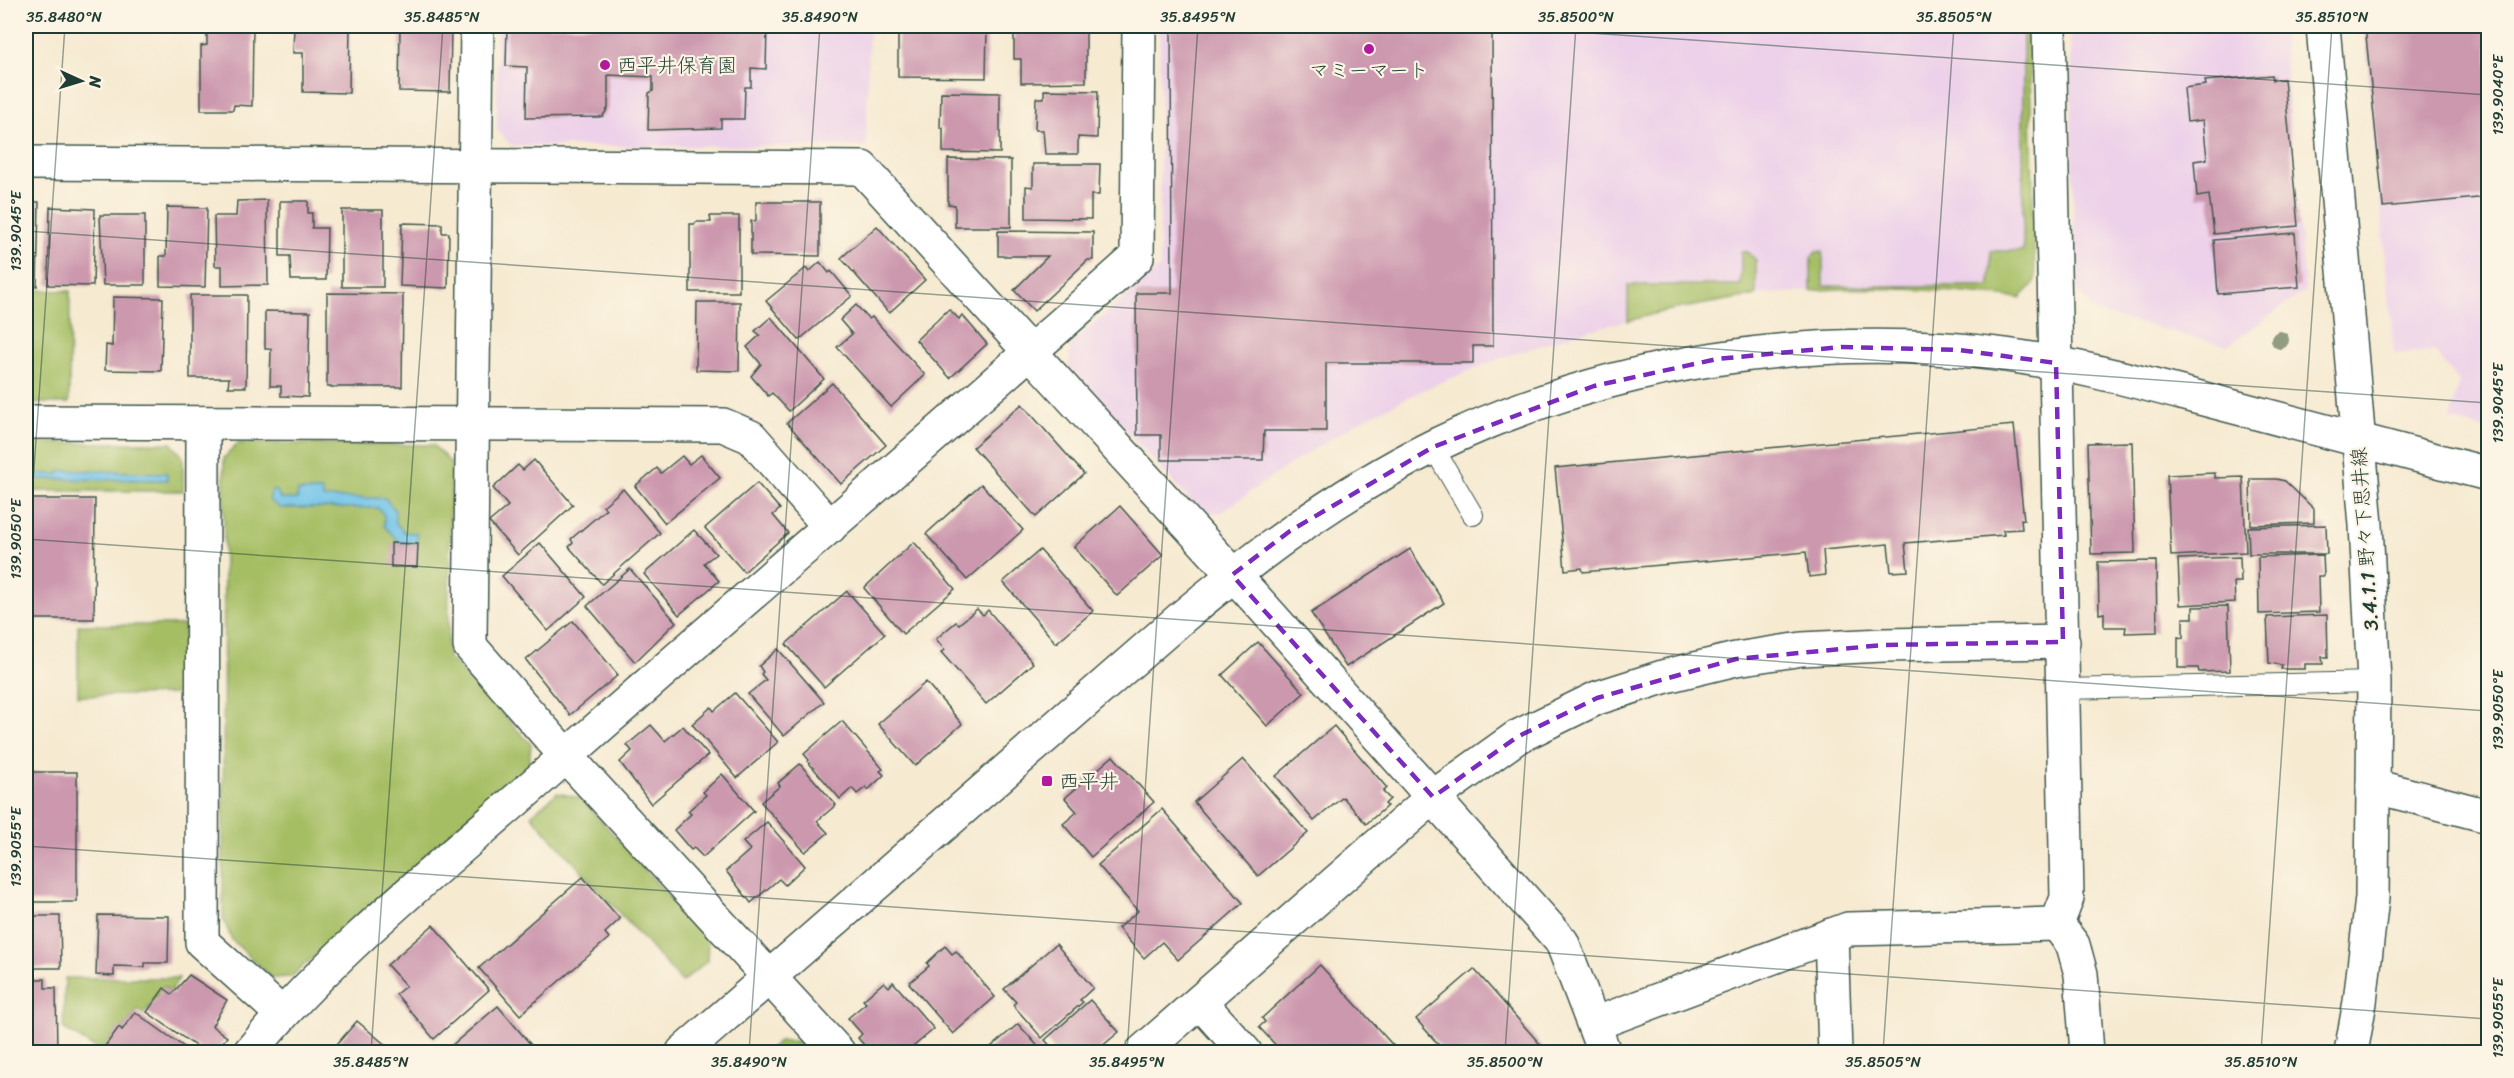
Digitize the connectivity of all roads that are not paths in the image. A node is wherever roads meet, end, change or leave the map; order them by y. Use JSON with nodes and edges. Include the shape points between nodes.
{"nodes":[{"id":1,"x":477,"y":26,"type":"edge"},
{"id":2,"x":1139,"y":26,"type":"edge"},
{"id":3,"x":2049,"y":26,"type":"edge"},
{"id":4,"x":2323,"y":26,"type":"edge"},
{"id":5,"x":26,"y":163,"type":"edge"},
{"id":6,"x":477,"y":166,"type":"junction"},
{"id":7,"x":1030,"y":353,"type":"junction"},
{"id":8,"x":2056,"y":363,"type":"junction"},
{"id":9,"x":26,"y":422,"type":"edge"},
{"id":10,"x":203,"y":423,"type":"junction"},
{"id":11,"x":471,"y":423,"type":"junction"},
{"id":12,"x":2359,"y":440,"type":"junction"},
{"id":13,"x":1433,"y":447,"type":"junction"},
{"id":14,"x":2488,"y":474,"type":"edge"},
{"id":15,"x":1473,"y":515,"type":"dead end"},
{"id":16,"x":830,"y":527,"type":"junction"},
{"id":17,"x":1232,"y":575,"type":"junction"},
{"id":18,"x":2063,"y":642,"type":"junction"},
{"id":19,"x":2374,"y":682,"type":"junction"},
{"id":20,"x":2063,"y":689,"type":"junction"},
{"id":21,"x":566,"y":756,"type":"junction"},
{"id":22,"x":2373,"y":786,"type":"junction"},
{"id":23,"x":1433,"y":796,"type":"junction"},
{"id":24,"x":2488,"y":816,"type":"edge"},
{"id":25,"x":2057,"y":924,"type":"junction"},
{"id":26,"x":1831,"y":934,"type":"junction"},
{"id":27,"x":771,"y":978,"type":"junction"},
{"id":28,"x":1200,"y":1002,"type":"junction"},
{"id":29,"x":282,"y":1014,"type":"junction"},
{"id":30,"x":1599,"y":1039,"type":"edge"},
{"id":31,"x":250,"y":1053,"type":"edge"},
{"id":32,"x":683,"y":1053,"type":"edge"},
{"id":33,"x":838,"y":1053,"type":"edge"},
{"id":34,"x":1142,"y":1053,"type":"edge"},
{"id":35,"x":1245,"y":1053,"type":"edge"},
{"id":36,"x":1834,"y":1053,"type":"edge"},
{"id":37,"x":2087,"y":1053,"type":"edge"},
{"id":38,"x":2351,"y":1053,"type":"edge"}],
"edges":[{"from":1,"to":6,"type":"street"},
{"from":2,"to":7,"type":"street","via":[[1137,257]]},
{"from":3,"to":8,"type":"street"},
{"from":4,"to":12,"type":"street","name":"3.4.1.1 野々下思井線"},
{"from":5,"to":6,"type":"street"},
{"from":6,"to":7,"type":"street","via":[[862,168]]},
{"from":6,"to":11,"type":"street"},
{"from":7,"to":16,"type":"street"},
{"from":7,"to":17,"type":"street"},
{"from":8,"to":12,"type":"street"},
{"from":8,"to":13,"type":"street","via":[[1900,346],[1784,350],[1697,363],[1594,386],[1495,420]]},
{"from":8,"to":18,"type":"street"},
{"from":9,"to":10,"type":"street"},
{"from":10,"to":11,"type":"street"},
{"from":10,"to":29,"type":"street","via":[[201,942]]},
{"from":11,"to":16,"type":"street","via":[[723,425],[751,437]]},
{"from":11,"to":21,"type":"street","via":[[470,646]]},
{"from":12,"to":14,"type":"street"},
{"from":12,"to":19,"type":"street","name":"3.4.1.1 野々下思井線"},
{"from":13,"to":15,"type":"lane"},
{"from":13,"to":17,"type":"street","via":[[1300,525]]},
{"from":16,"to":21,"type":"street"},
{"from":17,"to":23,"type":"street"},
{"from":17,"to":27,"type":"street"},
{"from":18,"to":20,"type":"street"},
{"from":18,"to":23,"type":"street","via":[[1802,649],[1736,659],[1598,698],[1517,736]]},
{"from":19,"to":20,"type":"lane"},
{"from":19,"to":22,"type":"street","name":"3.4.1.1 野々下思井線"},
{"from":20,"to":25,"type":"street","via":[[2067,898]]},
{"from":21,"to":27,"type":"street"},
{"from":21,"to":29,"type":"street","via":[[357,941]]},
{"from":22,"to":24,"type":"street"},
{"from":22,"to":38,"type":"street","name":"3.4.1.1 野々下思井線","via":[[2372,898]]},
{"from":23,"to":28,"type":"street"},
{"from":23,"to":30,"type":"street","via":[[1562,942]]},
{"from":25,"to":26,"type":"street","via":[[1848,929]]},
{"from":25,"to":37,"type":"street","via":[[2073,945],[2081,974]]},
{"from":26,"to":30,"type":"street"},
{"from":26,"to":36,"type":"street"},
{"from":27,"to":32,"type":"street"},
{"from":27,"to":33,"type":"street"},
{"from":28,"to":34,"type":"street"},
{"from":28,"to":35,"type":"street"},
{"from":29,"to":31,"type":"street"}]}
